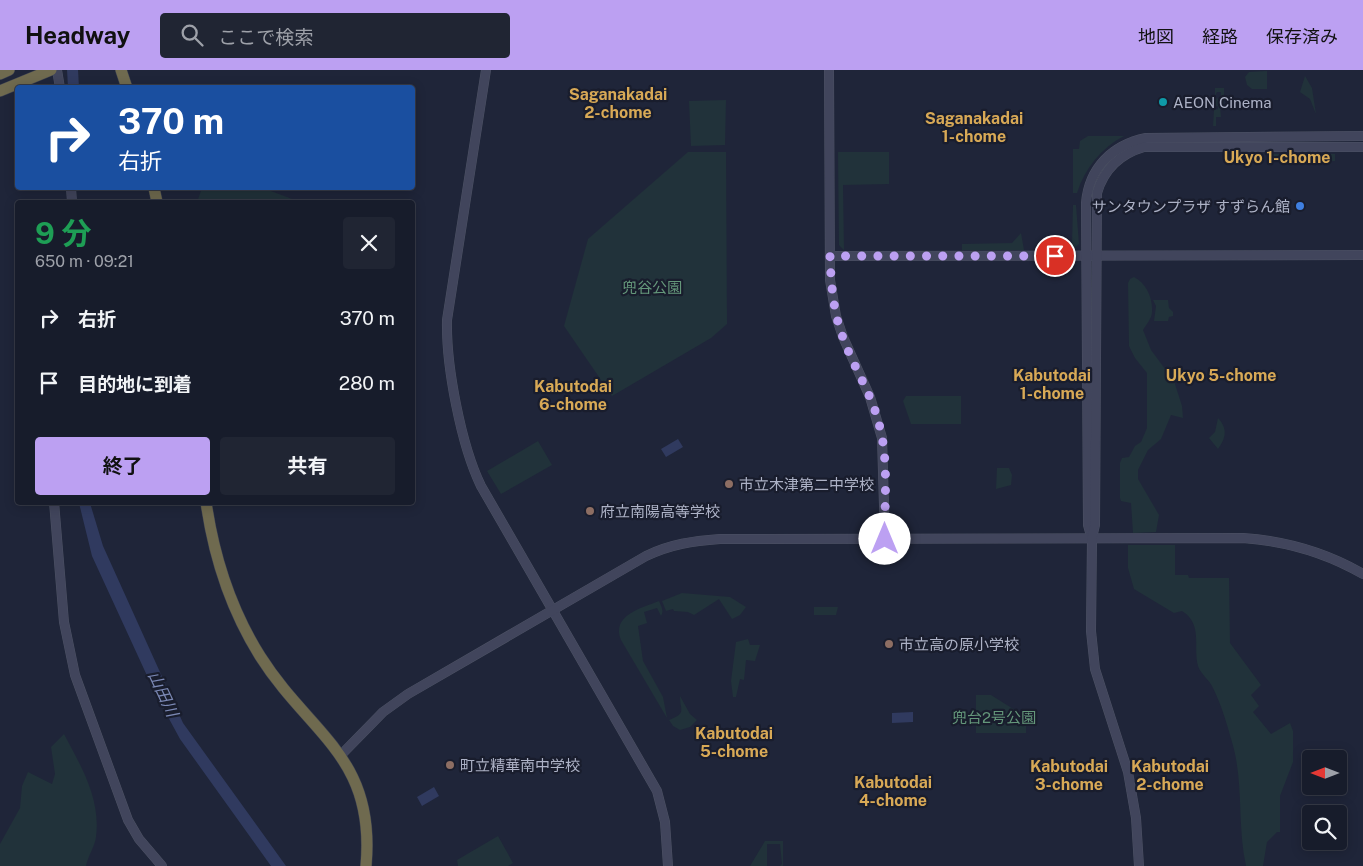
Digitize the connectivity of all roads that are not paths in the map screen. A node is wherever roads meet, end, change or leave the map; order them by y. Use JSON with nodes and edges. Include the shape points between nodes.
{"nodes":[{"id":1,"x":9,"y":70,"type":"edge"},
{"id":2,"x":51,"y":70,"type":"edge"},
{"id":3,"x":57,"y":70,"type":"edge"},
{"id":4,"x":121,"y":70,"type":"edge"},
{"id":5,"x":486,"y":70,"type":"edge"},
{"id":6,"x":828,"y":70,"type":"edge"},
{"id":7,"x":0,"y":74,"type":"edge"},
{"id":8,"x":60,"y":85,"type":"edge"},
{"id":9,"x":126,"y":85,"type":"edge"},
{"id":10,"x":0,"y":91,"type":"edge"},
{"id":11,"x":1363,"y":136,"type":"edge"},
{"id":12,"x":1363,"y":147,"type":"edge"},
{"id":13,"x":1091,"y":255,"type":"junction"},
{"id":14,"x":1363,"y":255,"type":"edge"},
{"id":15,"x":830,"y":256,"type":"junction"},
{"id":16,"x":54,"y":505,"type":"edge"},
{"id":17,"x":207,"y":505,"type":"edge"},
{"id":18,"x":1092,"y":538,"type":"junction"},
{"id":19,"x":885,"y":539,"type":"junction"},
{"id":20,"x":1363,"y":574,"type":"edge"},
{"id":21,"x":553,"y":610,"type":"junction"},
{"id":22,"x":342,"y":755,"type":"junction"},
{"id":23,"x":162,"y":866,"type":"edge"},
{"id":24,"x":366,"y":866,"type":"edge"},
{"id":25,"x":668,"y":866,"type":"edge"},
{"id":26,"x":1139,"y":866,"type":"edge"}],
"edges":[{"from":1,"to":7,"type":"highway"},
{"from":2,"to":10,"type":"highway"},
{"from":3,"to":8,"type":"street"},
{"from":4,"to":9,"type":"highway"},
{"from":5,"to":21,"type":"street","via":[[449,299],[448,351],[473,470]]},
{"from":6,"to":15,"type":"street"},
{"from":11,"to":13,"type":"street","via":[[1153,137],[1131,141],[1105,158],[1091,181],[1086,203]]},
{"from":12,"to":13,"type":"street","via":[[1151,147],[1133,150],[1114,163],[1099,185]]},
{"from":13,"to":14,"type":"street"},
{"from":13,"to":15,"type":"street"},
{"from":13,"to":18,"type":"street","via":[[1088,525]]},
{"from":15,"to":19,"type":"street","via":[[836,316],[870,396],[882,438]]},
{"from":16,"to":23,"type":"street","via":[[64,622],[74,675],[128,820]]},
{"from":17,"to":22,"type":"highway","via":[[220,573],[246,630],[279,682]]},
{"from":18,"to":19,"type":"street"},
{"from":18,"to":20,"type":"street","via":[[1274,541],[1332,557]]},
{"from":18,"to":26,"type":"street","via":[[1091,631],[1094,659],[1128,772],[1136,818]]},
{"from":19,"to":21,"type":"street","via":[[720,540],[674,545],[646,556]]},
{"from":21,"to":22,"type":"street","via":[[395,703]]},
{"from":21,"to":25,"type":"street","via":[[657,790],[665,822]]},
{"from":22,"to":24,"type":"highway","via":[[359,792],[367,821]]}]}
